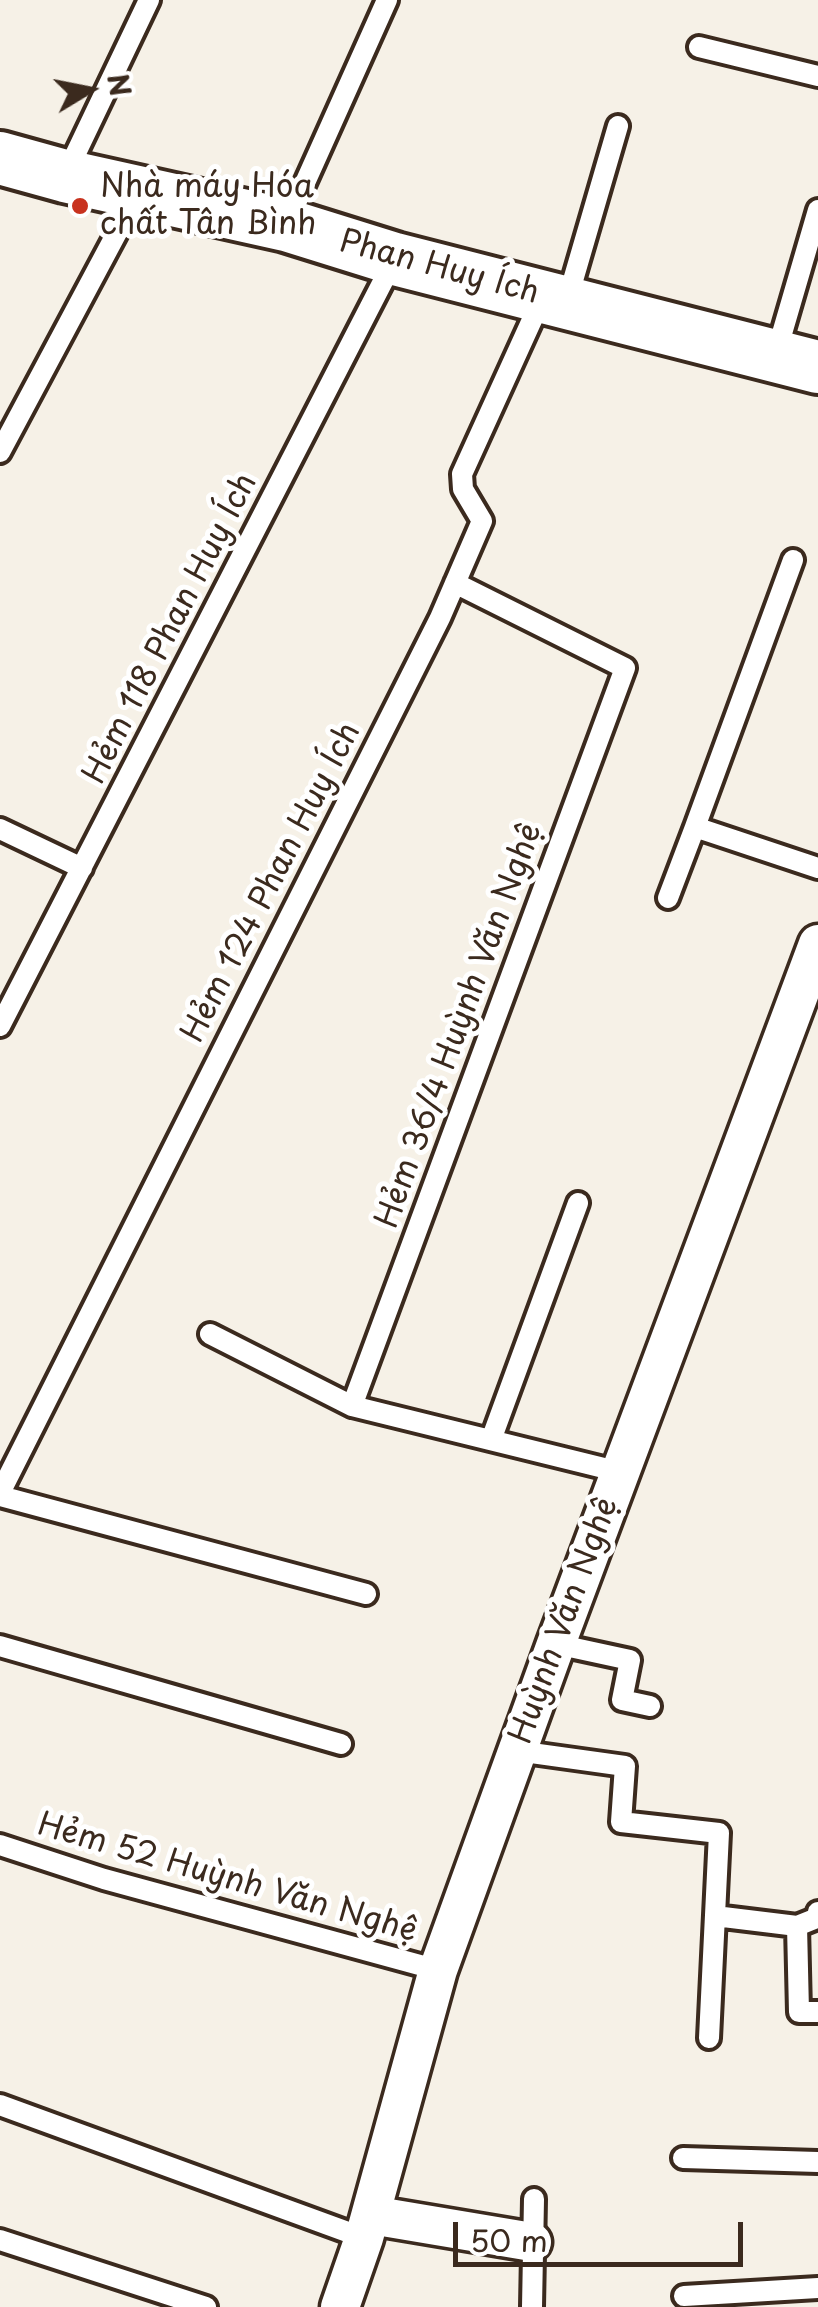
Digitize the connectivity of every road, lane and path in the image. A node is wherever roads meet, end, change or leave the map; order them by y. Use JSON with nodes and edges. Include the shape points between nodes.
{"nodes":[{"id":1,"x":149,"y":0,"type":"edge"},
{"id":2,"x":387,"y":0,"type":"edge"},
{"id":3,"x":699,"y":48,"type":"dead end"},
{"id":4,"x":818,"y":76,"type":"edge"},
{"id":5,"x":618,"y":126,"type":"dead end"},
{"id":6,"x":0,"y":158,"type":"edge"},
{"id":7,"x":65,"y":176,"type":"junction"},
{"id":8,"x":138,"y":193,"type":"junction"},
{"id":9,"x":818,"y":210,"type":"edge"},
{"id":10,"x":286,"y":225,"type":"junction"},
{"id":11,"x":395,"y":259,"type":"junction"},
{"id":12,"x":555,"y":299,"type":"junction"},
{"id":13,"x":796,"y":361,"type":"edge"},
{"id":14,"x":0,"y":452,"type":"edge"},
{"id":15,"x":793,"y":560,"type":"dead end"},
{"id":16,"x":455,"y":583,"type":"junction"},
{"id":17,"x":0,"y":828,"type":"edge"},
{"id":18,"x":695,"y":828,"type":"junction"},
{"id":19,"x":82,"y":868,"type":"junction"},
{"id":20,"x":818,"y":868,"type":"edge"},
{"id":21,"x":668,"y":898,"type":"dead end"},
{"id":22,"x":818,"y":944,"type":"edge"},
{"id":23,"x":0,"y":1026,"type":"edge"},
{"id":24,"x":578,"y":1203,"type":"dead end"},
{"id":25,"x":210,"y":1334,"type":"dead end"},
{"id":26,"x":352,"y":1406,"type":"junction"},
{"id":27,"x":491,"y":1440,"type":"junction"},
{"id":28,"x":620,"y":1472,"type":"junction"},
{"id":29,"x":0,"y":1494,"type":"edge"},
{"id":30,"x":366,"y":1594,"type":"dead end"},
{"id":31,"x":556,"y":1644,"type":"junction"},
{"id":32,"x":0,"y":1646,"type":"edge"},
{"id":33,"x":650,"y":1706,"type":"dead end"},
{"id":34,"x":341,"y":1744,"type":"dead end"},
{"id":35,"x":517,"y":1751,"type":"junction"},
{"id":36,"x":0,"y":1845,"type":"edge"},
{"id":37,"x":818,"y":1912,"type":"edge"},
{"id":38,"x":715,"y":1916,"type":"junction"},
{"id":39,"x":797,"y":1926,"type":"junction"},
{"id":40,"x":438,"y":1970,"type":"junction"},
{"id":41,"x":809,"y":2012,"type":"edge"},
{"id":42,"x":709,"y":2038,"type":"dead end"},
{"id":43,"x":0,"y":2105,"type":"edge"},
{"id":44,"x":683,"y":2158,"type":"dead end"},
{"id":45,"x":818,"y":2162,"type":"edge"},
{"id":46,"x":534,"y":2199,"type":"dead end"},
{"id":47,"x":368,"y":2226,"type":"junction"},
{"id":48,"x":0,"y":2240,"type":"edge"},
{"id":49,"x":532,"y":2242,"type":"junction"},
{"id":50,"x":818,"y":2288,"type":"edge"},
{"id":51,"x":684,"y":2296,"type":"dead end"},
{"id":52,"x":206,"y":2307,"type":"edge"},
{"id":53,"x":340,"y":2307,"type":"edge"},
{"id":54,"x":532,"y":2307,"type":"edge"}],
"edges":[{"from":1,"to":7,"type":"lane"},
{"from":2,"to":10,"type":"lane"},
{"from":3,"to":4,"type":"lane"},
{"from":5,"to":12,"type":"lane","name":"Hẻm 124 Phan Huy Ích"},
{"from":6,"to":7,"type":"main road","name":"Phan Huy Ích"},
{"from":7,"to":8,"type":"main road","name":"Phan Huy Ích"},
{"from":8,"to":10,"type":"main road","name":"Phan Huy Ích"},
{"from":8,"to":14,"type":"lane"},
{"from":9,"to":13,"type":"lane"},
{"from":10,"to":11,"type":"main road","name":"Phan Huy Ích"},
{"from":11,"to":12,"type":"main road","name":"Phan Huy Ích"},
{"from":11,"to":19,"type":"lane","name":"Hẻm 118 Phan Huy Ích"},
{"from":12,"to":13,"type":"main road","name":"Phan Huy Ích"},
{"from":12,"to":16,"type":"lane","name":"Hẻm 124 Phan Huy Ích","via":[[462,474],[482,521]]},
{"from":15,"to":18,"type":"lane"},
{"from":16,"to":26,"type":"lane","name":"Hẻm 36/4 Huỳnh Văn Nghệ","via":[[625,668]]},
{"from":16,"to":29,"type":"lane","name":"Hẻm 124 Phan Huy Ích"},
{"from":17,"to":19,"type":"lane"},
{"from":18,"to":20,"type":"lane"},
{"from":18,"to":21,"type":"lane"},
{"from":19,"to":23,"type":"lane","name":"Hẻm 118 Phan Huy Ích"},
{"from":22,"to":28,"type":"street","name":"Huỳnh Văn Nghệ"},
{"from":24,"to":27,"type":"lane"},
{"from":25,"to":26,"type":"lane"},
{"from":26,"to":27,"type":"lane"},
{"from":27,"to":28,"type":"lane"},
{"from":28,"to":31,"type":"street","name":"Huỳnh Văn Nghệ"},
{"from":29,"to":30,"type":"lane"},
{"from":31,"to":33,"type":"lane","via":[[630,1660],[622,1700]]},
{"from":31,"to":35,"type":"street","name":"Huỳnh Văn Nghệ"},
{"from":32,"to":34,"type":"lane"},
{"from":35,"to":38,"type":"lane","via":[[625,1766],[621,1822],[719,1833]]},
{"from":35,"to":40,"type":"street","name":"Huỳnh Văn Nghệ"},
{"from":36,"to":40,"type":"lane","name":"Hẻm 52 Huỳnh Văn Nghệ","via":[[104,1880]]},
{"from":37,"to":39,"type":"lane"},
{"from":38,"to":39,"type":"lane"},
{"from":38,"to":42,"type":"lane"},
{"from":39,"to":41,"type":"lane"},
{"from":40,"to":47,"type":"street","name":"Huỳnh Văn Nghệ"},
{"from":43,"to":47,"type":"lane"},
{"from":44,"to":45,"type":"lane"},
{"from":46,"to":49,"type":"lane"},
{"from":47,"to":49,"type":"street"},
{"from":47,"to":53,"type":"street","name":"Huỳnh Văn Nghệ"},
{"from":48,"to":52,"type":"lane"},
{"from":49,"to":54,"type":"lane"},
{"from":50,"to":51,"type":"lane"}]}
